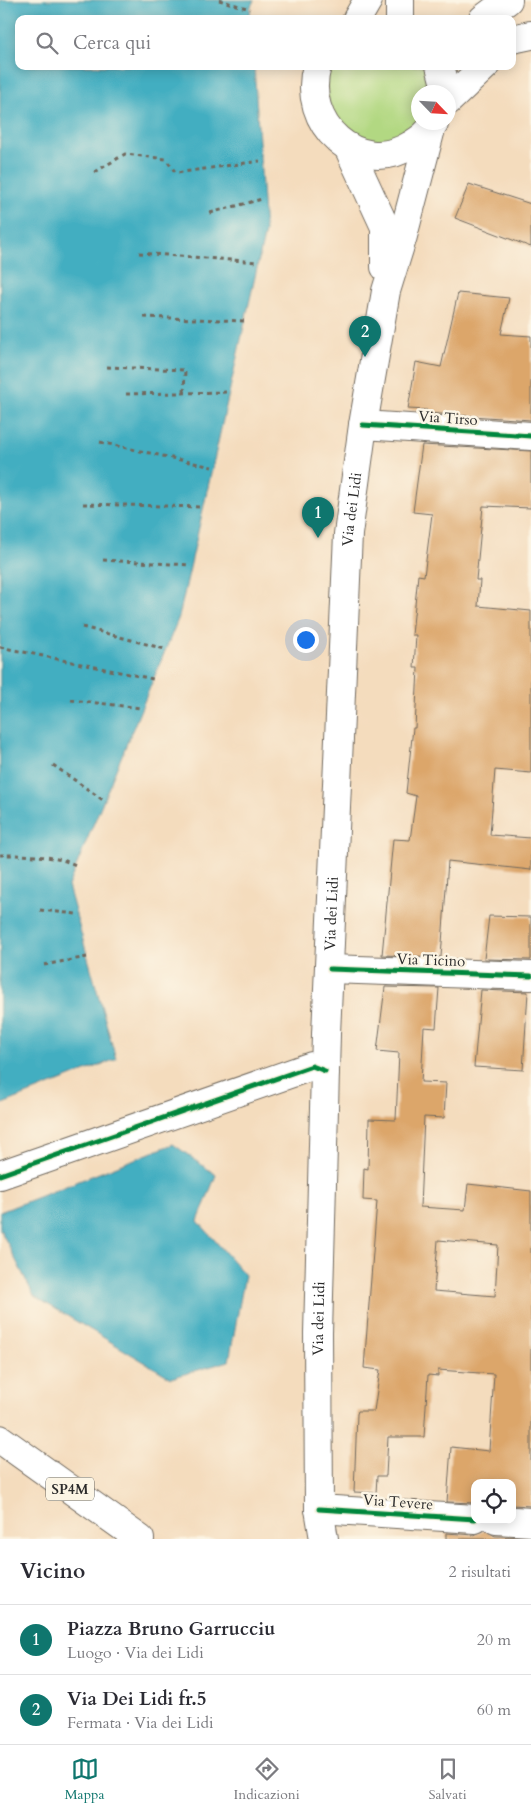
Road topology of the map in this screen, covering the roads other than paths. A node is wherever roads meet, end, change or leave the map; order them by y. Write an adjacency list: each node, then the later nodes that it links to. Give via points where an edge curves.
1 (368, 0): 5 (main road)
2 (400, 0): 6 (main road)
3 (508, 0): 7 (main road)
4 (514, 0): 8 (main road)
5 (359, 15)
6 (400, 15)
7 (488, 15)
8 (508, 15)
9 (531, 35): 10 (main road)
10 (516, 37)
11 (317, 70): 18 (main road, via 314,87 316,109 330,133)
12 (441, 70): 14 (main road)
13 (481, 70): 15 (main road)
14 (444, 85)
15 (456, 94)
16 (429, 130): 18 (main road, via 404,149 387,154 371,154)
17 (432, 130): 19 (main road, Via dei Lidi)
18 (348, 147): 19 (main road, Via dei Lidi, via 385,227)
19 (386, 292): 20 (main road, Via dei Lidi)
20 (363, 425): 21 (main road, Via Tirso); 22 (main road, Via dei Lidi, via 348,534)
21 (531, 436)
22 (330, 969): 23 (main road, Via Ticino); 24 (main road, Via dei Lidi)
23 (531, 976)
24 (325, 1071): 25 (main road, via 312,1066); 27 (main road, Via dei Lidi, via 318,1334)
25 (0, 1175)
26 (0, 1439): 31 (main road, SP4M)
27 (319, 1509): 28 (main road, Via Tevere); 32 (main road, Via dei Lidi)
28 (471, 1519)
29 (516, 1521): 30 (main road)
30 (531, 1522)
31 (140, 1539)
32 (324, 1539)

